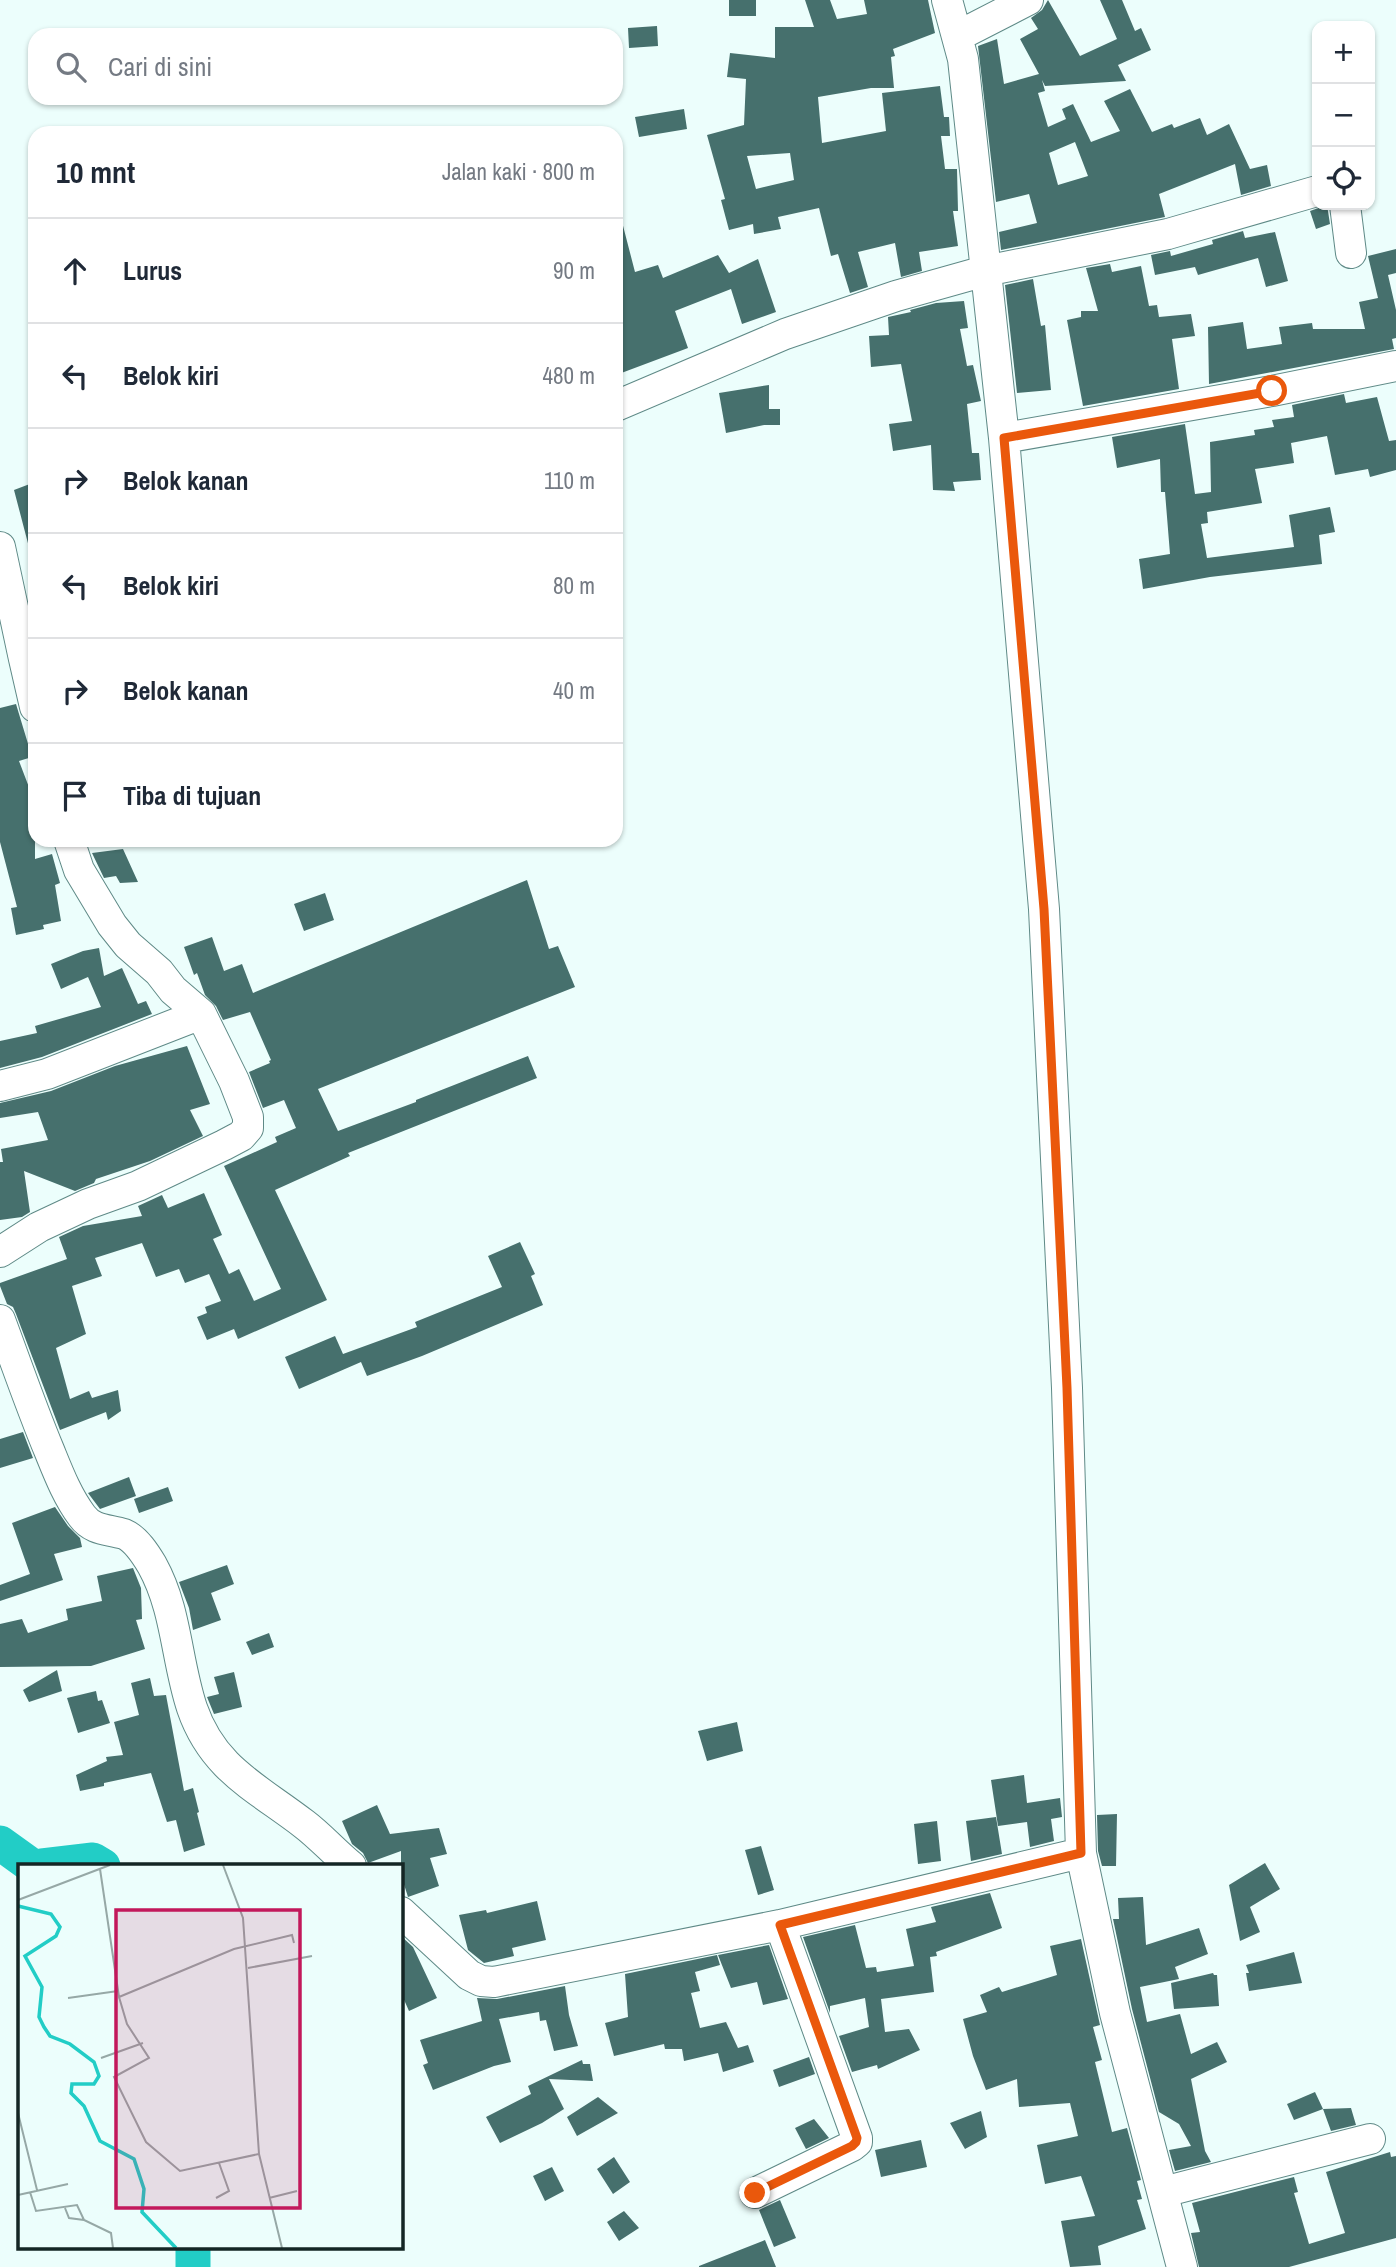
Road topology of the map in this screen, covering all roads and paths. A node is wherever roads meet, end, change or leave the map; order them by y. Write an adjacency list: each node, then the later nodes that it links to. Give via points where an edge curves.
1 (947, 0): 3 (street)
2 (1028, 0): 3 (street)
3 (958, 36): 7 (street)
4 (1312, 192): 7 (street, via 1168,234)
5 (1346, 210): 6 (street)
6 (1351, 253)
7 (985, 271): 9 (street, via 821,321); 10 (street)
8 (1396, 366): 10 (street)
9 (623, 403)
10 (1004, 438): 19 (street, via 1044,909 1067,1388)
11 (0, 547): 12 (street)
12 (7, 614): 13 (street)
13 (28, 655)
14 (71, 847): 15 (street, via 79,870 111,925)
15 (201, 1014): 16 (street, via 47,1074); 17 (street, via 234,1081 248,1128 241,1136 138,1186 40,1227)
16 (0, 1086)
17 (0, 1252)
18 (0, 1320): 20 (street, via 65,1489 82,1517 95,1528 126,1535 160,1579 192,1706 212,1747 235,1774 305,1824)
19 (1081, 1853): 22 (street); 24 (street, via 1115,2013)
20 (349, 1864)
21 (402, 1913): 22 (street, via 469,1975 494,1982)
22 (780, 1925): 25 (street, via 857,2138 852,2146)
23 (1370, 2139): 24 (street)
24 (1163, 2192): 26 (street)
25 (755, 2193)
26 (1182, 2267)

